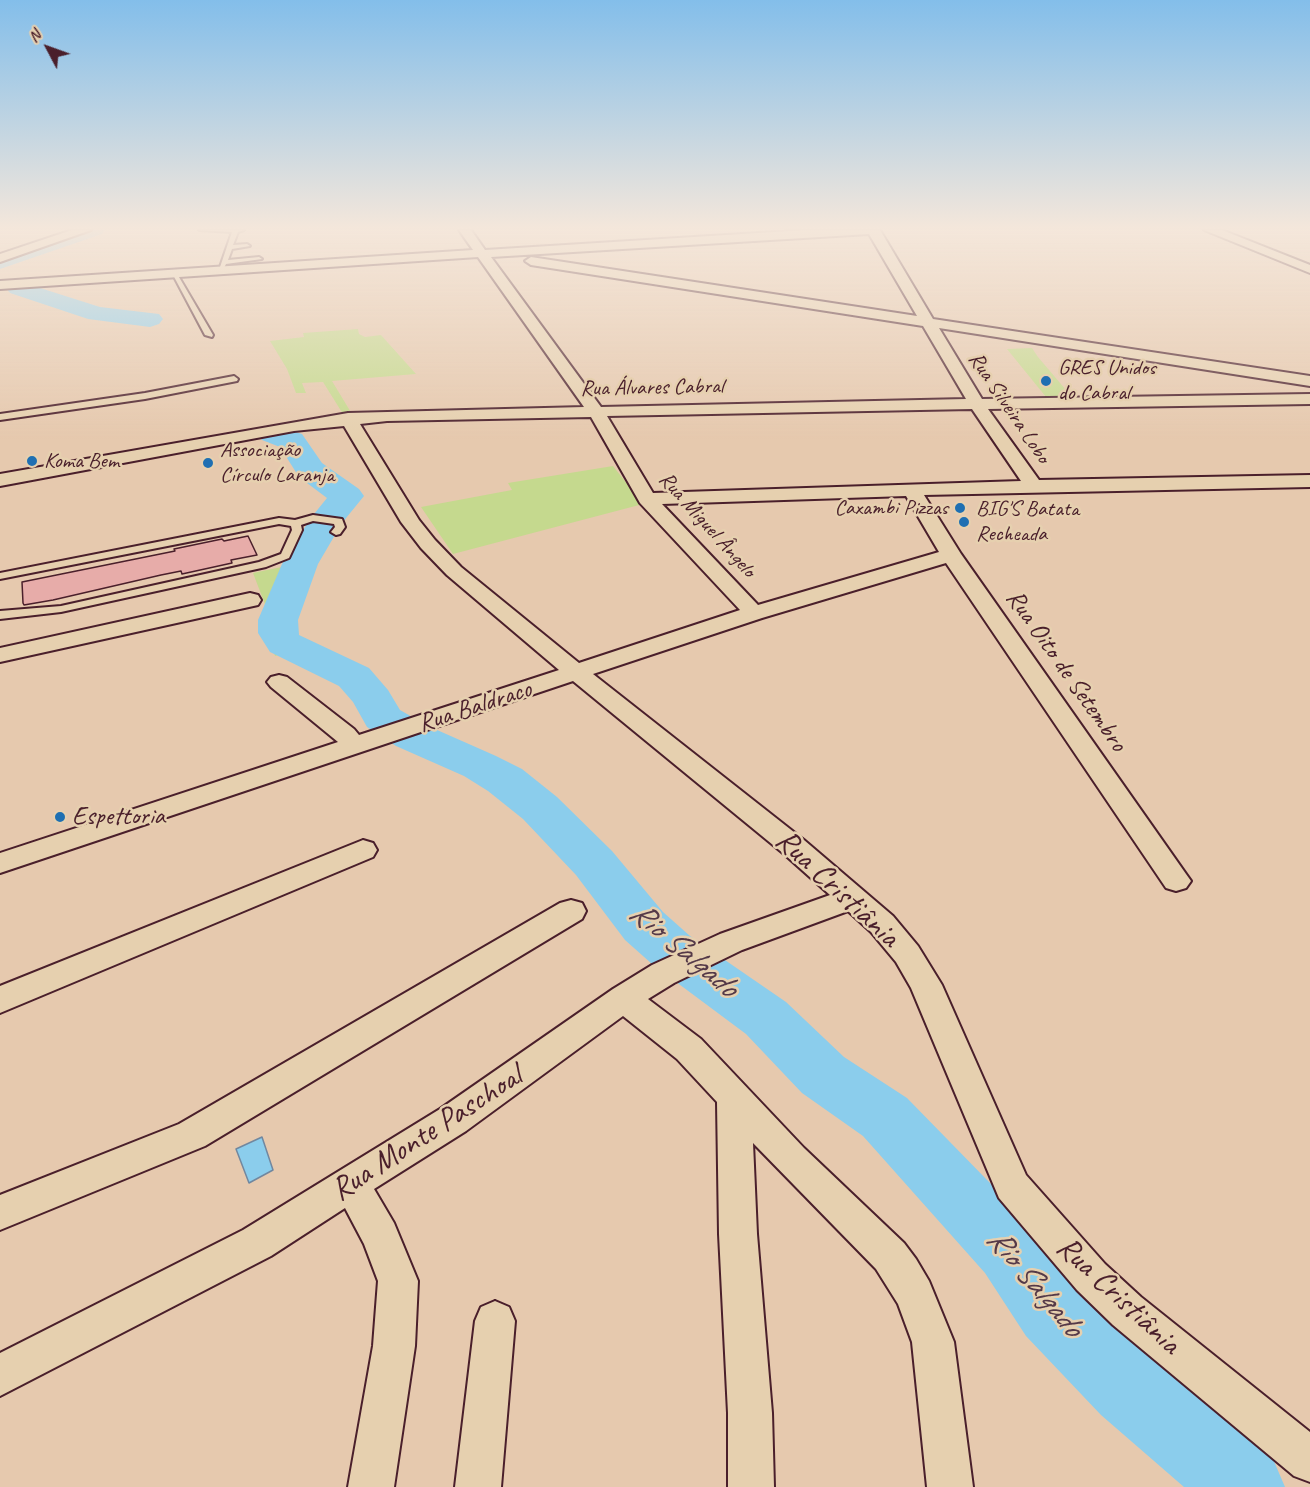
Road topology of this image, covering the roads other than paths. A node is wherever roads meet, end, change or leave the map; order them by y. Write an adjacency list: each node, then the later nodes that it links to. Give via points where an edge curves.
1 (189, 299): 6 (lane)
2 (513, 299): 11 (street, Rua Miguel Ângelo)
3 (778, 299): 5 (street)
4 (914, 299): 5 (street, Rua Silveira Lobo)
5 (927, 322): 8 (street); 10 (street, Rua Silveira Lobo)
6 (209, 335)
7 (234, 379): 12 (lane)
8 (1310, 381)
9 (1310, 399): 10 (street, Rua Álvares Cabral)
10 (977, 404): 11 (street, Rua Álvares Cabral); 16 (street, Rua Silveira Lobo)
11 (595, 410): 13 (street, Rua Álvares Cabral); 18 (street, Rua Miguel Ângelo)
12 (0, 417)
13 (348, 418): 14 (street, Rua Álvares Cabral); 27 (street, Rua Cristiânia, via 428,544 454,571)
14 (0, 480)
15 (1310, 481): 16 (street)
16 (1034, 486): 17 (street)
17 (913, 492): 18 (street); 21 (street, Rua Oito de Setembro)
18 (647, 499): 24 (street, Rua Miguel Ângelo)
19 (295, 523): 20 (lane, via 313,518); 22 (lane, via 279,521); 25 (lane, via 297,530 285,556 262,566 61,609)
20 (335, 526)
21 (951, 555): 24 (street, Rua Baldraco); 32 (street, Rua Oito de Setembro)
22 (0, 576)
23 (250, 600): 26 (street)
24 (754, 613): 27 (street, Rua Baldraco)
25 (0, 615)
26 (0, 655)
27 (577, 673): 29 (street, Rua Baldraco); 33 (street, Rua Cristiânia)
28 (279, 682): 29 (street)
29 (358, 746): 31 (street, Rua Baldraco)
30 (363, 850): 36 (street)
31 (0, 863)
32 (1176, 881)
33 (854, 898): 35 (street, Rua Monte Paschoal, via 731,942 663,974); 42 (street, Rua Cristiânia, via 908,954 926,985 1012,1186 1083,1269 1127,1311)
34 (571, 911): 39 (street, via 192,1136)
35 (624, 998): 37 (street, via 689,1049); 38 (street, Rua Monte Paschoal, via 463,1113)
36 (0, 1000)
37 (734, 1096): 45 (street); 46 (street, via 791,1159 890,1256 911,1287 933,1342)
38 (351, 1185): 41 (street, Rua Monte Paschoal, via 257,1243); 43 (street, via 380,1236 398,1281 394,1346)
39 (0, 1213)
40 (495, 1321): 44 (street)
41 (0, 1375)
42 (1310, 1460)
43 (371, 1487)
44 (478, 1487)
45 (751, 1487)
46 (950, 1487)

